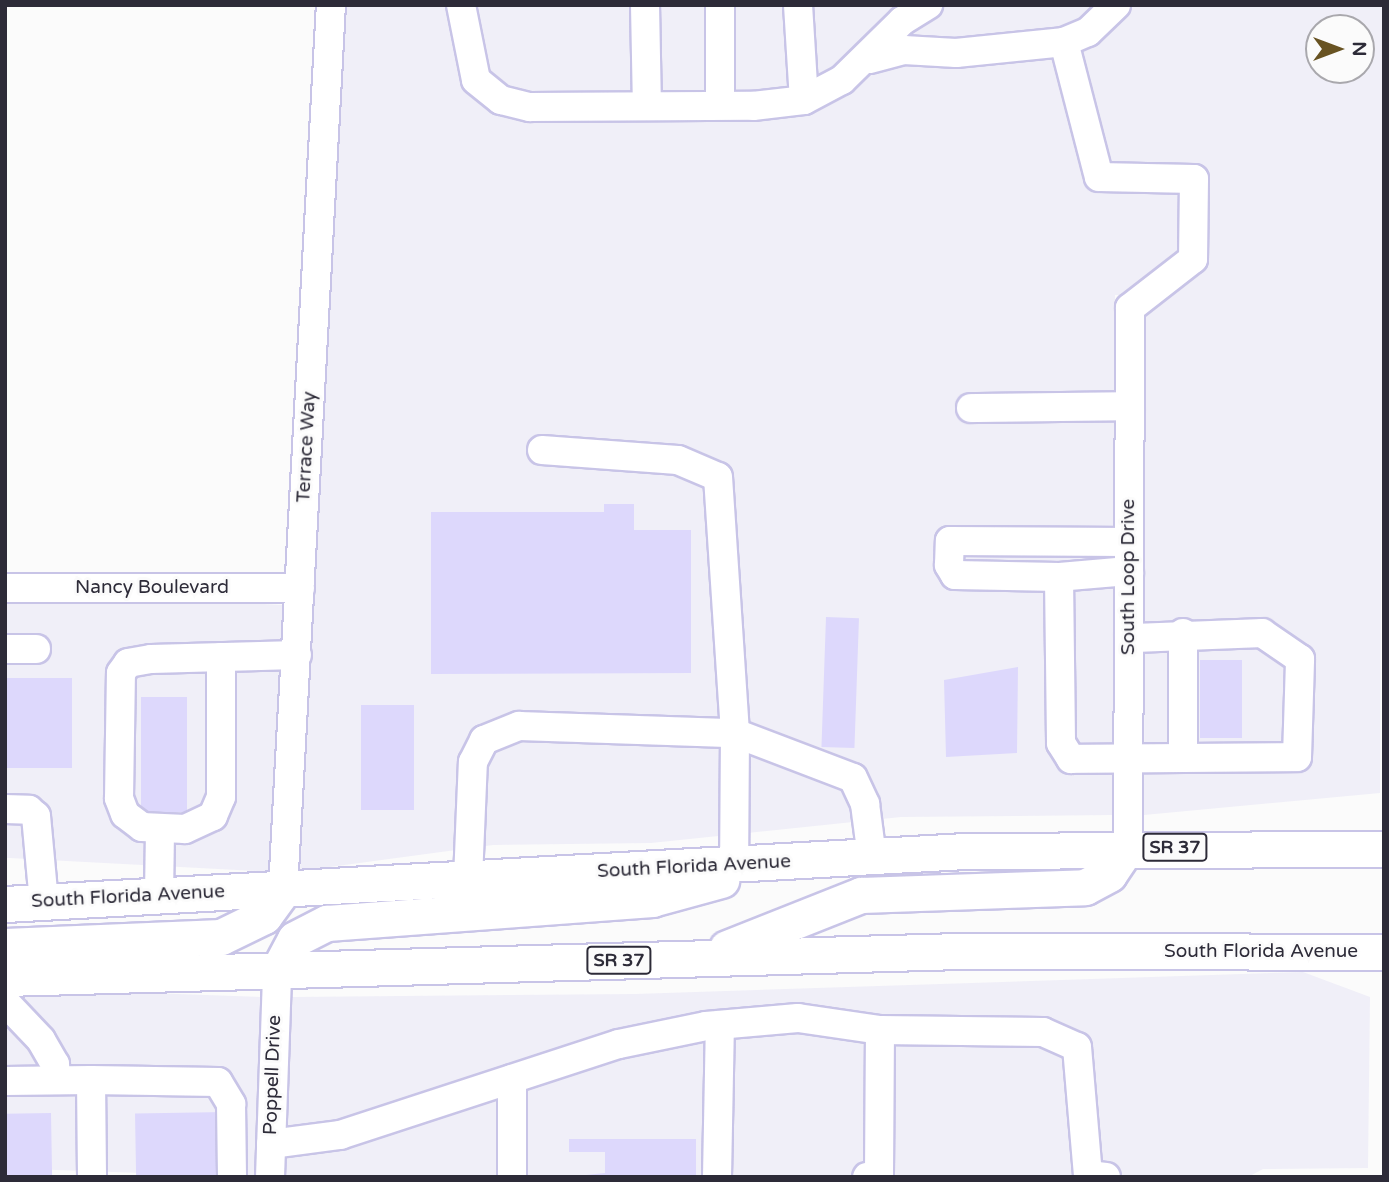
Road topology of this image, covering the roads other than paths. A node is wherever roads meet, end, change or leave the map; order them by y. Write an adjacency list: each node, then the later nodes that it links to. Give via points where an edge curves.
1 (331, 5): 21 (street, Terrace Way)
2 (461, 5): 13 (street, via 475,80 501,100 530,107)
3 (645, 5): 13 (street)
4 (720, 5): 12 (street)
5 (798, 5): 11 (street)
6 (928, 5): 8 (street)
7 (1116, 5): 9 (street, via 1088,32)
8 (897, 13): 10 (street)
9 (1064, 42): 10 (street, via 956,53 904,50); 14 (street, South Loop Drive, via 1099,177 1194,179 1193,259 1130,308)
10 (870, 58): 11 (street)
11 (804, 100): 12 (street)
12 (720, 105): 13 (street)
13 (647, 106)
14 (1130, 406): 15 (street); 17 (street, South Loop Drive)
15 (971, 408)
16 (542, 450): 28 (street, via 634,453 678,460 718,477)
17 (1129, 541): 18 (street, South Loop Drive); 19 (street, via 950,541 949,565 956,575)
18 (1129, 571): 19 (street); 23 (street, South Loop Drive)
19 (1059, 577): 29 (street, via 1061,743 1071,759)
20 (5, 588): 21 (street, Nancy Boulevard)
21 (300, 588): 26 (street, Terrace Way)
22 (1184, 633): 23 (street); 30 (street); 30 (street, via 1262,633 1300,659 1297,757)
23 (1129, 638): 29 (street, South Loop Drive)
24 (5, 649): 25 (street)
25 (36, 649)
26 (296, 656): 27 (street); 39 (street, Terrace Way)
27 (221, 657): 32 (street, via 221,797 213,816 202,824); 32 (street, via 151,659 128,663 121,673 119,798 125,814)
28 (735, 733): 35 (street, via 853,778 865,804); 37 (street); 38 (street, via 519,726 484,740 473,762)
29 (1129, 758): 30 (street); 33 (street, South Loop Drive)
30 (1183, 758)
31 (5, 809): 41 (street, via 29,810 36,816)
32 (160, 831): 40 (street)
33 (1128, 846): 34 (main road, South Florida Avenue / SR 37); 35 (main road, South Florida Avenue / SR 37); 45 (main road, via 1109,874 1085,887 861,895)
34 (1384, 849)
35 (872, 857): 36 (main road, South Florida Avenue / SR 37)
36 (779, 862): 37 (main road, South Florida Avenue / SR 37); 46 (main road, via 652,898 327,923 295,939)
37 (734, 865): 38 (main road, South Florida Avenue / SR 37)
38 (468, 879): 39 (main road, South Florida Avenue / SR 37)
39 (283, 890): 40 (main road, South Florida Avenue / SR 37); 43 (main road, via 264,916 220,937)
40 (159, 895): 41 (main road, South Florida Avenue / SR 37)
41 (44, 902): 42 (main road, South Florida Avenue / SR 37)
42 (5, 904)
43 (5, 946)
44 (1384, 952): 45 (main road, South Florida Avenue / SR 37, via 961,951)
45 (704, 957): 46 (main road, South Florida Avenue / SR 37)
46 (277, 973): 47 (main road, South Florida Avenue / SR 37); 55 (street, Poppell Drive)
47 (5, 978)
48 (5, 1002): 52 (street, via 41,1040 55,1064)
49 (720, 1024): 50 (street, via 798,1018); 51 (street, via 619,1044); 60 (street)
50 (880, 1030): 61 (street, via 879,1175); 62 (street, via 1043,1032 1077,1047 1088,1175)
51 (512, 1079): 55 (street, via 313,1143); 59 (street)
52 (56, 1080): 53 (street); 54 (street)
53 (91, 1080): 56 (street); 57 (street, via 218,1082 231,1104)
54 (5, 1081)
55 (271, 1144): 58 (street, Poppell Drive)
56 (92, 1177)
57 (232, 1177)
58 (270, 1177)
59 (512, 1177)
60 (717, 1177)
61 (867, 1177)
62 (1106, 1177)

